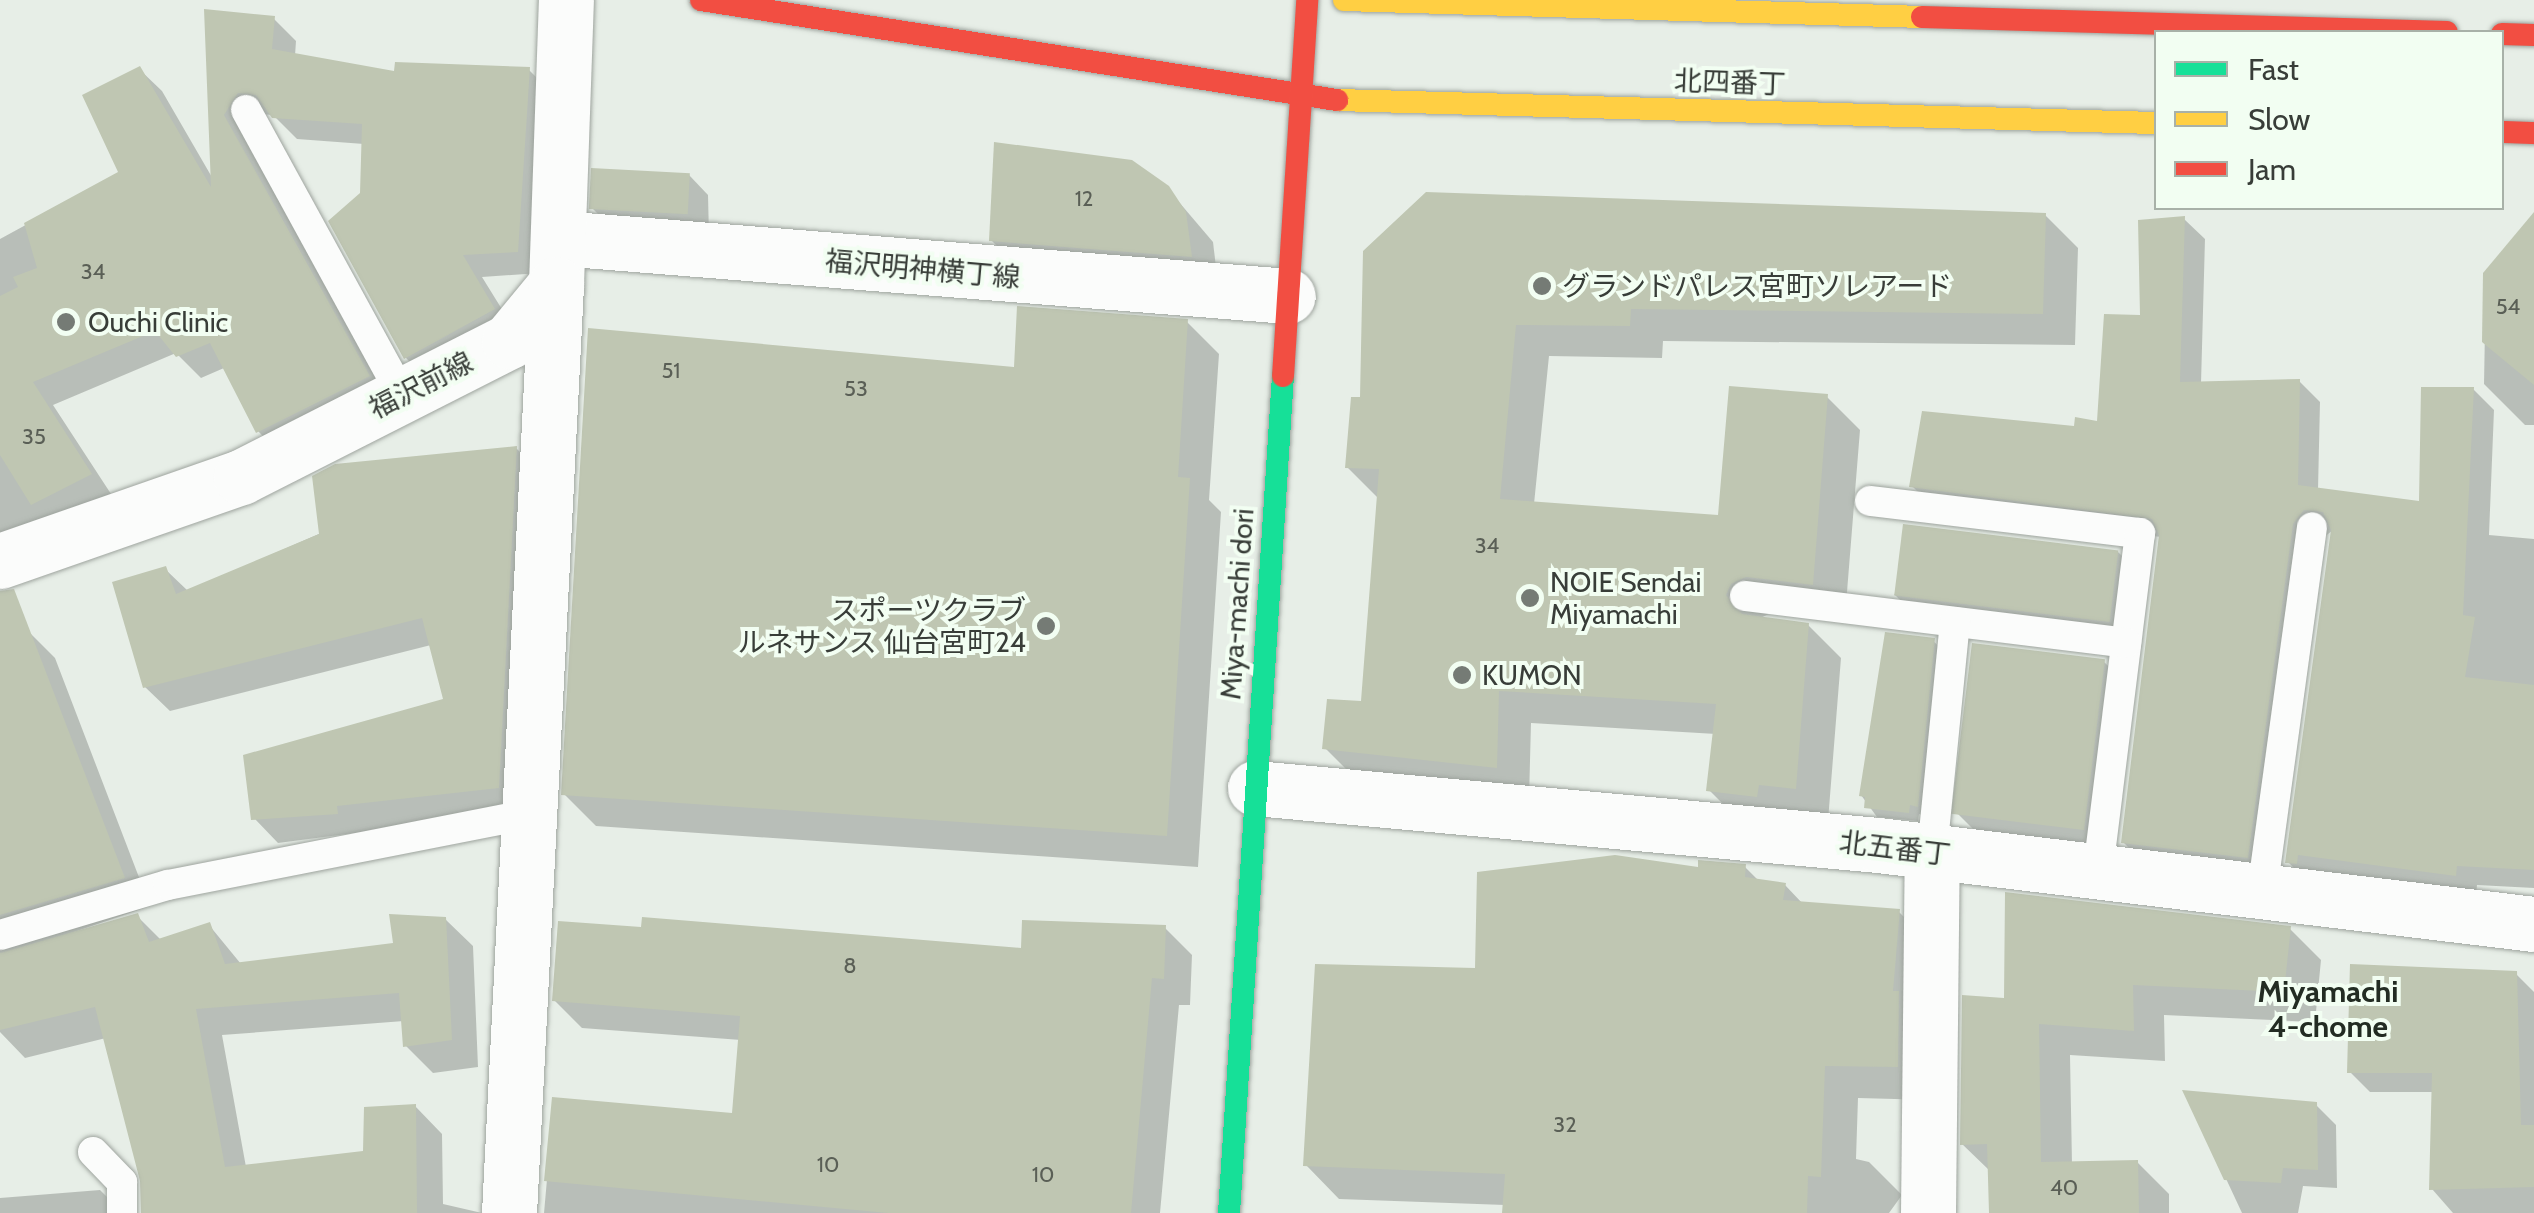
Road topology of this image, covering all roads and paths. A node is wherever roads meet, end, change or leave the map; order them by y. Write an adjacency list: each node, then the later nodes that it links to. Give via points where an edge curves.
1 (566, 0): 13 (street)
2 (702, 0): 8 (street, 北四番丁)
3 (1308, 0): 8 (street, Miya-machi dori)
4 (1344, 0): 5 (street)
5 (2378, 30)
6 (2504, 34): 7 (street)
7 (2534, 35)
8 (1302, 99): 10 (street, 北四番丁); 14 (street, Miya-machi dori)
9 (246, 110): 15 (lane)
10 (2154, 123)
11 (2504, 132): 12 (street)
12 (2534, 133)
13 (558, 261): 14 (street, 福沢明神横丁線); 15 (street, 福沢前線, via 509,341); 23 (street)
14 (1288, 296): 22 (street, Miya-machi dori)
15 (402, 395): 18 (street, 福沢前線, via 241,477)
16 (1870, 500): 21 (lane, via 2140,533)
17 (2312, 527): 26 (lane)
18 (0, 561)
19 (1744, 596): 20 (lane)
20 (1955, 622): 21 (lane); 24 (lane)
21 (2126, 643): 25 (lane)
22 (1255, 788): 24 (street, 北五番丁); 32 (street, Miya-machi dori)
23 (531, 814): 28 (lane, via 168,884); 31 (street)
24 (1932, 852): 25 (street, 北五番丁); 33 (street)
25 (2098, 872): 26 (street, 北五番丁)
26 (2262, 892): 27 (street, 北五番丁)
27 (2534, 924)
28 (0, 935)
29 (93, 1152): 30 (lane, via 122,1182)
30 (122, 1213)
31 (510, 1213)
32 (1229, 1213)
33 (1928, 1213)

